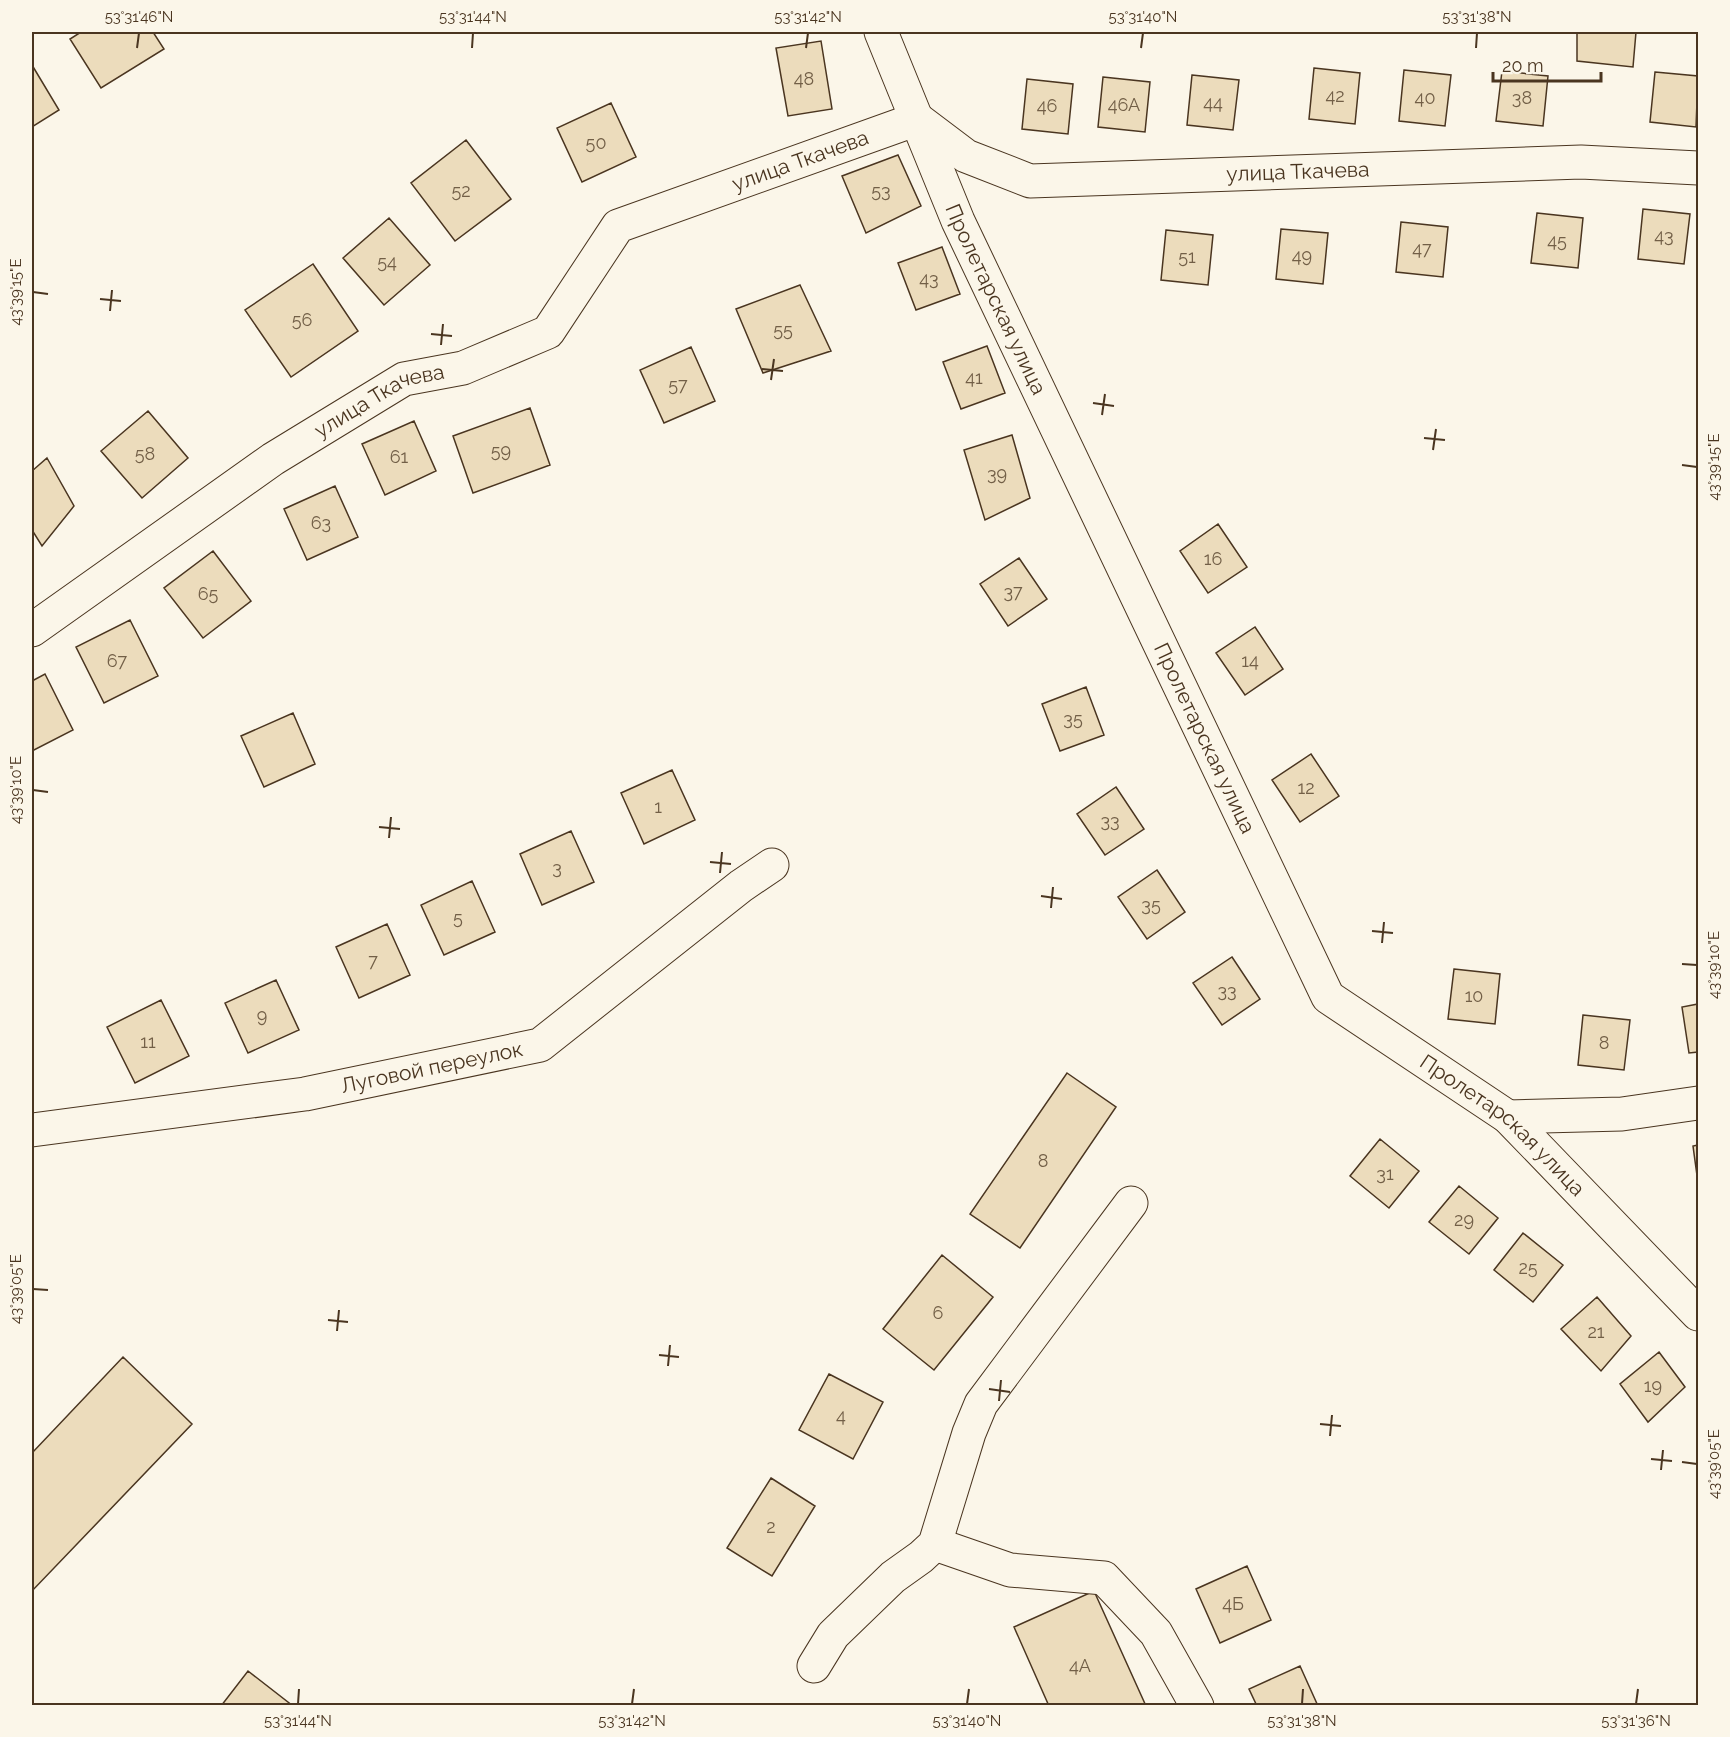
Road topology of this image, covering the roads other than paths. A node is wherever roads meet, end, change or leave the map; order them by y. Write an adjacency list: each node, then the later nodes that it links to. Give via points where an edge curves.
1 (881, 32): 2 (street, Пролетарская улица)
2 (916, 119): 3 (street, улица Ткачева, via 966,156 1030,181 1581,162); 4 (street, улица Ткачева, via 618,226 548,332 463,368 404,379 273,459); 7 (street, Пролетарская улица, via 958,221 1328,997)
3 (1698, 168)
4 (32, 630)
5 (772, 866): 8 (street, Луговой переулок, via 741,885 540,1045 305,1094)
6 (1698, 1103): 7 (street, via 1622,1114)
7 (1508, 1117): 10 (street, Пролетарская улица)
8 (32, 1130)
9 (1131, 1203): 11 (street, via 981,1404)
10 (1698, 1314)
11 (935, 1544): 12 (street, via 832,1635); 13 (street, via 1010,1570 1104,1578 1156,1633)
12 (814, 1666)
13 (1197, 1706)

